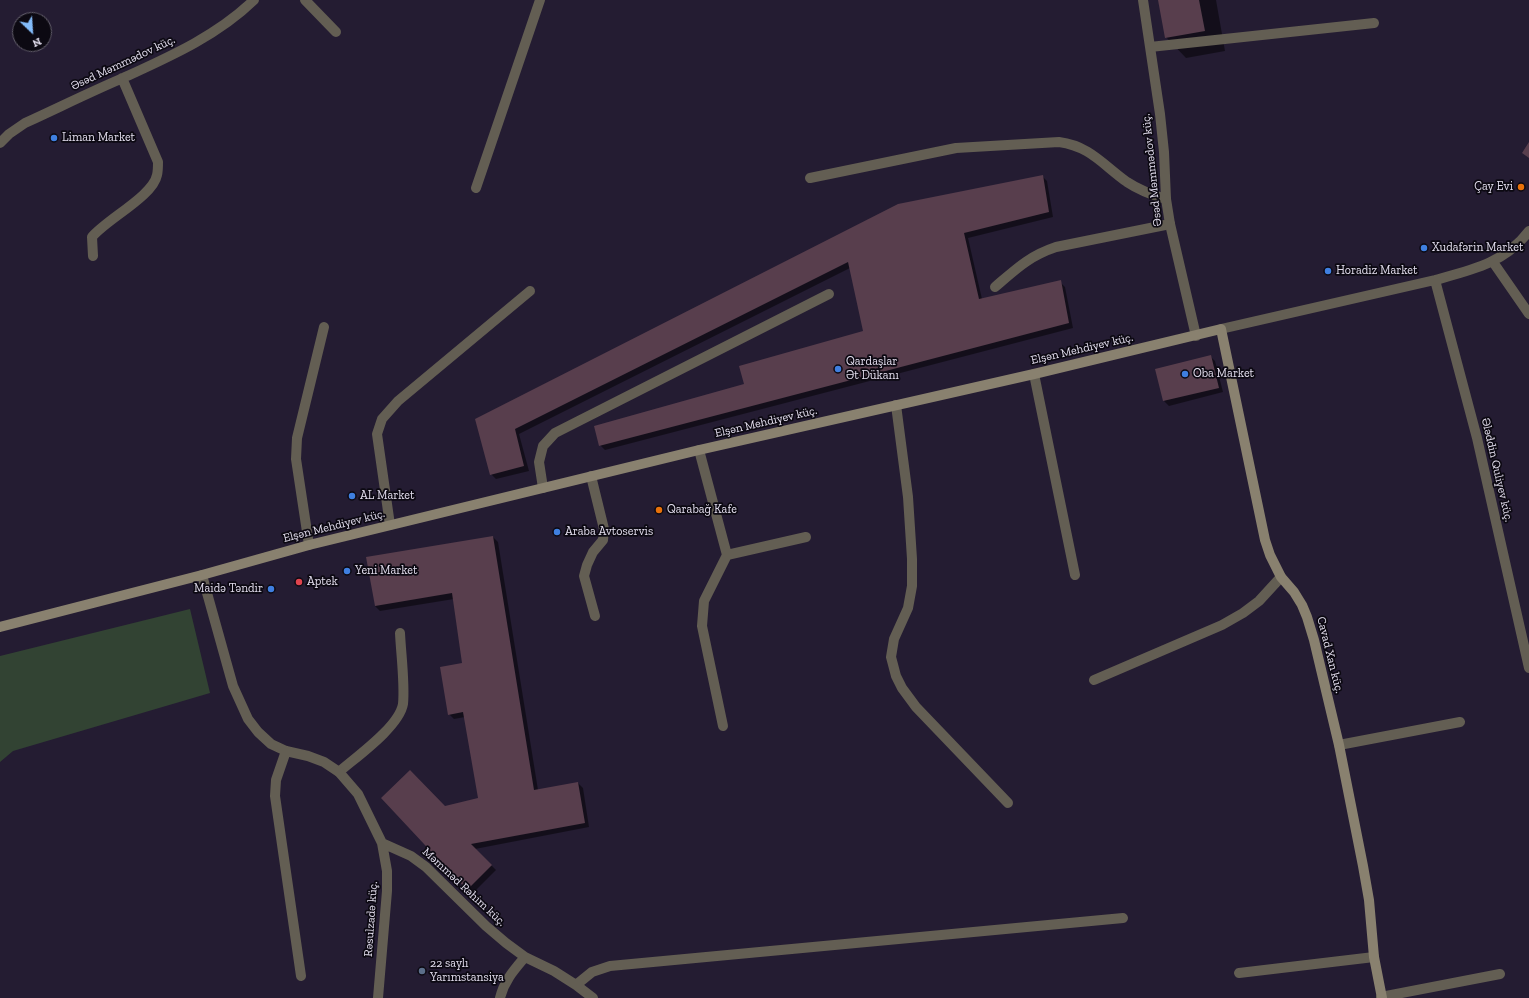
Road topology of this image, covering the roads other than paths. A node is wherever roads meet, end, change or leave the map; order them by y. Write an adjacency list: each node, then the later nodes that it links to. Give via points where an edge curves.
1 (254, 0): 8 (street, Əsəd Məmmədov küç., via 224,25 196,42)
2 (305, 0): 6 (street)
3 (540, 0): 11 (street)
4 (1143, 0): 7 (street, Əsəd Məmmədov küç.)
5 (1374, 22): 7 (street)
6 (336, 32)
7 (1150, 47): 12 (street, Əsəd Məmmədov küç., via 1160,122)
8 (122, 78): 9 (street, Əsəd Məmmədov küç., via 25,123); 15 (street, via 158,162 157,176 149,190 99,228 92,237)
9 (0, 143)
10 (810, 178): 12 (street, via 956,148 1059,142 1086,150 1127,182)
11 (476, 188)
12 (1166, 199): 13 (street, Əsəd Məmmədov küç.)
13 (1170, 224): 18 (street, via 1040,252 1020,265); 24 (street, Əsəd Məmmədov küç.)
14 (1527, 237): 16 (street, Elşən Mehdiyev küç.)
15 (93, 256)
16 (1493, 262): 17 (street, Elşən Mehdiyev küç.); 21 (street)
17 (1435, 280): 23 (street, Elşən Mehdiyev küç.); 40 (street, Ələddin Quliyev küç., via 1477,438)
18 (995, 287)
19 (530, 291): 30 (street, via 398,401 382,419 377,434)
20 (829, 294): 29 (street, via 555,433 543,446 539,462)
21 (1529, 314)
22 (324, 327): 32 (street, via 297,438 296,459)
23 (1221, 329): 24 (street, Elşən Mehdiyev küç.); 36 (street, Cavad Xan küç., via 1265,540)
24 (1196, 336): 25 (street, Elşən Mehdiyev küç.)
25 (1034, 374): 26 (street, Elşən Mehdiyev küç.); 35 (street)
26 (896, 406): 27 (street, Elşən Mehdiyev küç.); 47 (street, via 908,497 912,559 912,586 908,608 894,639 891,657 896,676 916,707)
27 (699, 450): 28 (street, Elşən Mehdiyev küç.); 33 (street)
28 (591, 476): 29 (street, Elşən Mehdiyev küç.); 37 (street, via 604,529 603,540 593,552 584,576)
29 (543, 488): 30 (street, Elşən Mehdiyev küç.)
30 (390, 525): 32 (street, Elşən Mehdiyev küç.)
31 (806, 538): 33 (street)
32 (309, 545): 34 (street, Elşən Mehdiyev küç.)
33 (727, 555): 43 (street, via 704,601 702,626)
34 (202, 575): 38 (street, Elşən Mehdiyev küç.); 45 (street, via 237,698 258,732 272,744)
35 (1075, 575)
36 (1281, 577): 41 (street, via 1259,601 1222,625); 44 (street, Cavad Xan küç., via 1294,592 1307,617)
37 (595, 616)
38 (0, 627)
39 (400, 633): 46 (street, via 402,705 394,722)
40 (1529, 668)
41 (1094, 680)
42 (1460, 722): 44 (street)
43 (723, 726)
44 (1339, 745): 51 (street, Cavad Xan küç., via 1364,866)
45 (286, 751): 46 (street, via 324,762); 54 (street, via 276,780 275,796)
46 (339, 772): 48 (street, via 358,794)
47 (1008, 803)
48 (382, 843): 50 (street, Məmməd Rəhim küç., via 411,856 426,867 486,926); 57 (street, Rəsulzadə küç., via 387,891)
49 (1123, 918): 55 (street, via 610,966 592,972)
50 (525, 957): 55 (street, Məmməd Rəhim küç.); 58 (street, via 508,977)
51 (1374, 957): 52 (street); 56 (street, Cavad Xan küç.)
52 (1239, 973)
53 (1500, 974): 56 (street)
54 (301, 976)
55 (576, 985): 59 (street, Məmməd Rəhim küç.)
56 (1381, 997)
57 (378, 998)
58 (500, 998)
59 (593, 998)

